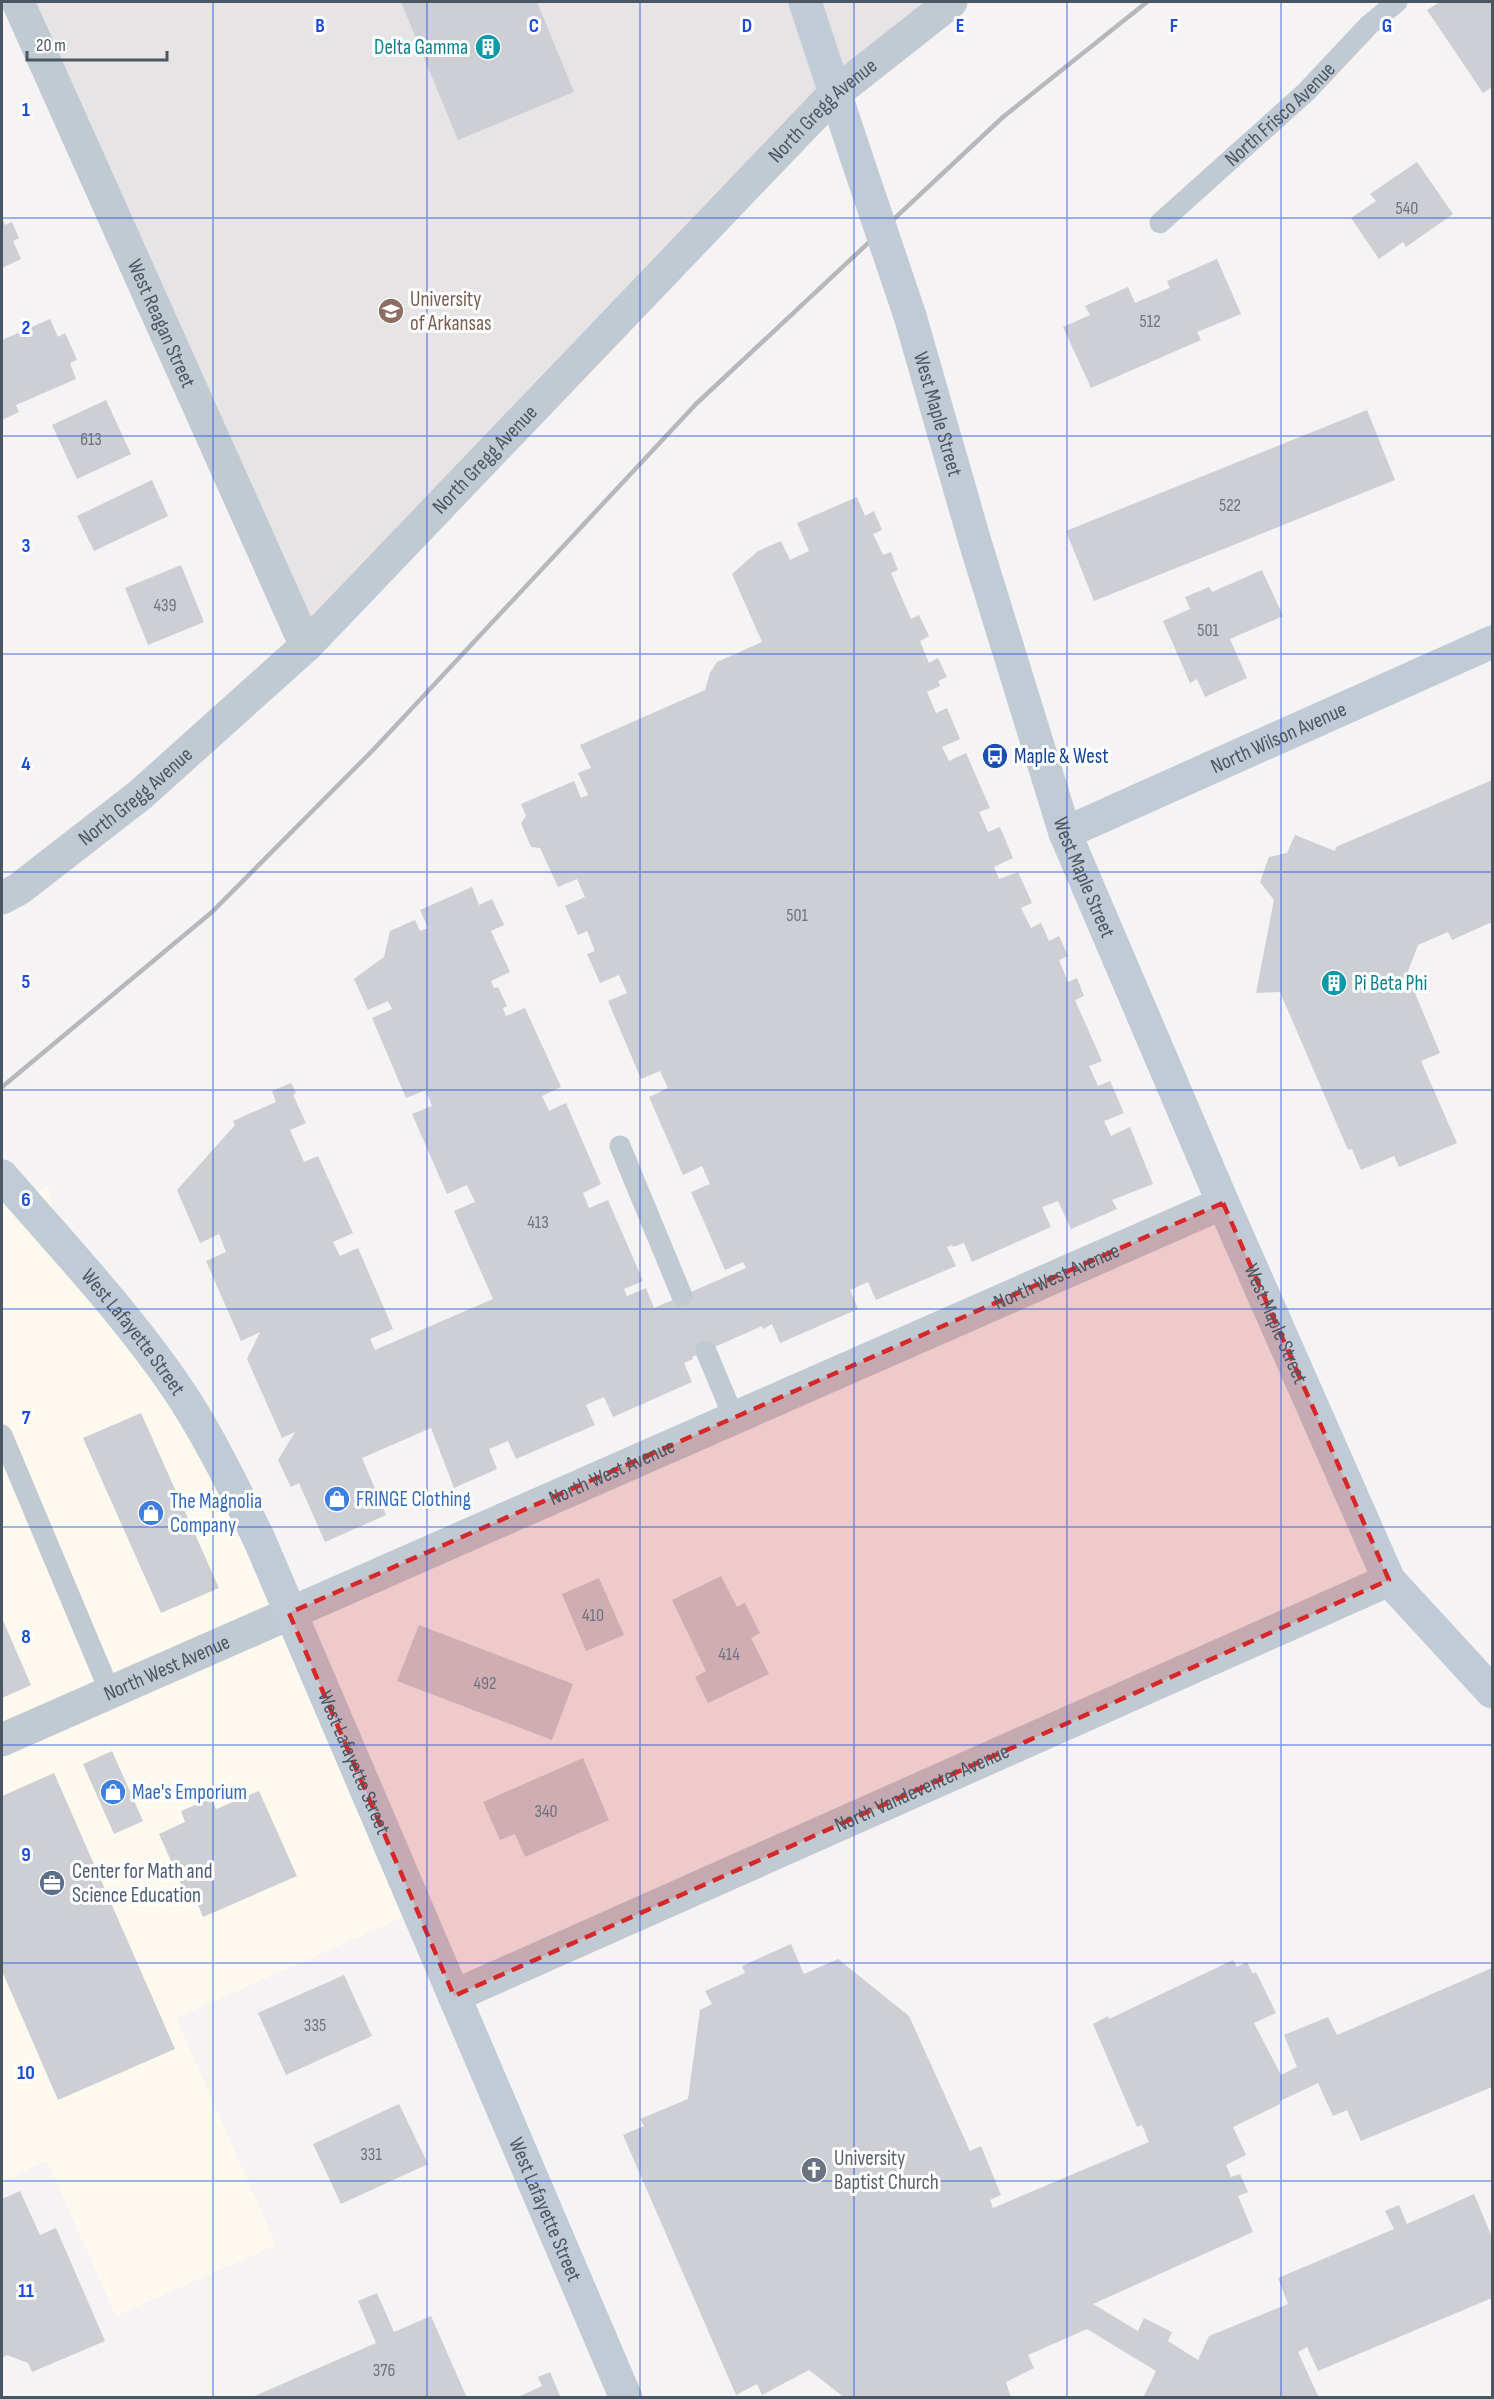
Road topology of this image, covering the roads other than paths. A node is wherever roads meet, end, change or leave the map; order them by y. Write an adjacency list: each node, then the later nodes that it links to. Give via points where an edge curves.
1 (18, 2): 8 (street, West Reagan Street)
2 (805, 2): 5 (street, West Maple Street)
3 (951, 2): 5 (street, North Gregg Avenue)
4 (1397, 2): 6 (lane, North Frisco Avenue, via 1369,25 1306,92)
5 (834, 94): 8 (street, North Gregg Avenue); 9 (street, West Maple Street, bridge, via 910,316)
6 (1160, 223)
7 (1492, 642): 9 (street, North Wilson Avenue)
8 (306, 646): 10 (street, North Gregg Avenue, via 140,795)
9 (1065, 833): 13 (street, West Maple Street)
10 (2, 898)
11 (620, 1146): 14 (lane)
12 (2, 1176): 19 (street, West Lafayette Street, via 142,1339 182,1396 225,1470)
13 (1222, 1203): 16 (street, North West Avenue); 18 (street, West Maple Street)
14 (682, 1296)
15 (706, 1351): 16 (lane)
16 (734, 1418): 19 (street, North West Avenue)
17 (2, 1435): 20 (lane)
18 (1389, 1580): 21 (street, West Maple Street); 23 (street, North Vandeventer Avenue)
19 (289, 1612): 20 (street, North West Avenue); 23 (street, West Lafayette Street)
20 (110, 1692): 22 (street, North West Avenue)
21 (1492, 1692)
22 (2, 1740)
23 (454, 1996): 24 (street, West Lafayette Street)
24 (626, 2397)

